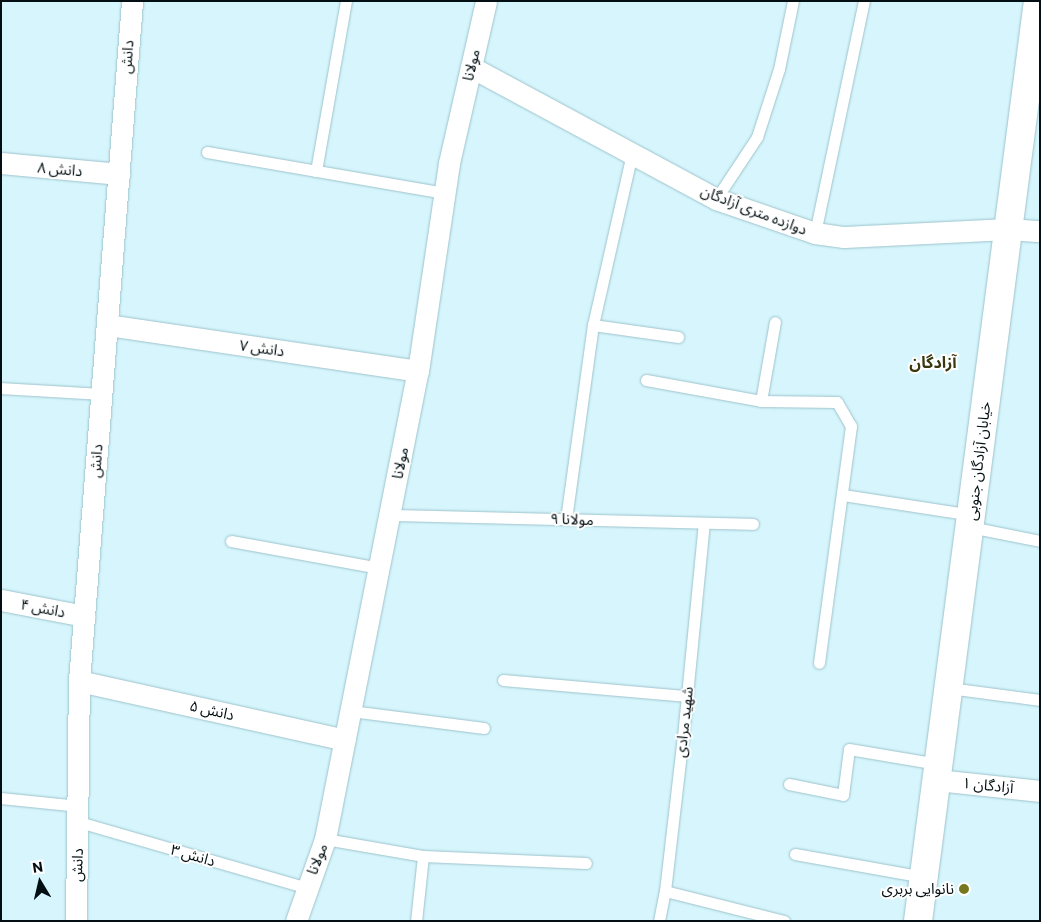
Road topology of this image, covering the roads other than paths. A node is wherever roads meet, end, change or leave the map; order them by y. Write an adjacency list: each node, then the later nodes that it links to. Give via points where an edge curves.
1 (132, 1): 12 (street, دانش)
2 (346, 1): 11 (lane)
3 (486, 1): 7 (street, مولانا)
4 (792, 1): 14 (lane, via 779,70 757,137)
5 (864, 1): 17 (lane)
6 (1038, 1): 15 (main road, خیابان آزادگان جنوبی)
7 (471, 67): 9 (street, دوازده متری آزادگان); 13 (street, مولانا)
8 (207, 152): 11 (lane)
9 (632, 154): 14 (street, دوازده متری آزادگان); 19 (lane)
10 (1, 164): 12 (street, دانش ۸)
11 (316, 171): 13 (lane)
12 (118, 174): 20 (street, دانش)
13 (444, 193): 22 (street, مولانا)
14 (716, 199): 17 (street, دوازده متری آزادگان)
15 (1008, 229): 16 (street, دوازده متری آزادگان); 17 (street, دوازده متری آزادگان, via 844,237); 30 (main road, خیابان آزادگان جنوبی)
16 (1040, 231)
17 (815, 233)
18 (775, 322): 26 (lane)
19 (593, 325): 21 (lane); 29 (lane)
20 (107, 326): 22 (street, دانش ۷); 25 (street, دانش)
21 (678, 337)
22 (418, 371): 28 (street, مولانا)
23 (646, 380): 26 (lane)
24 (1, 388): 25 (lane)
25 (101, 394): 37 (street, دانش)
26 (761, 401): 27 (lane, via 837,402 851,426)
27 (843, 495): 30 (lane); 38 (lane)
28 (390, 515): 29 (lane, مولانا ۹); 35 (street, مولانا)
29 (566, 519): 31 (lane, مولانا ۹)
30 (971, 521): 34 (lane); 41 (main road, خیابان آزادگان جنوبی)
31 (704, 523): 32 (lane, مولانا ۹); 42 (lane, شهید مرادی)
32 (753, 524)
33 (231, 541): 35 (lane)
34 (1040, 541)
35 (380, 568): 44 (street, مولانا)
36 (1, 600): 37 (street, دانش ۴)
37 (84, 616): 40 (street, دانش)
38 (819, 663)
39 (503, 680): 42 (lane)
40 (79, 681): 46 (street, دانش ۵); 51 (street, دانش)
41 (949, 688): 43 (lane); 47 (main road, خیابان آزادگان جنوبی)
42 (687, 696): 58 (lane, شهید مرادی)
43 (1040, 700)
44 (351, 711): 45 (lane); 46 (street, مولانا)
45 (484, 728)
46 (345, 740): 52 (street, مولانا)
47 (938, 772): 48 (lane, via 849,749 843,795); 49 (street, آزادگان ۱); 56 (main road, خیابان آزادگان جنوبی)
48 (789, 784)
49 (1040, 791)
50 (1, 798): 51 (lane, دانش ۳)
51 (79, 814): 57 (lane, دانش ۳); 59 (street, دانش)
52 (325, 840): 54 (lane); 57 (street, مولانا)
53 (795, 854): 56 (lane)
54 (423, 856): 55 (lane); 61 (lane)
55 (586, 863)
56 (924, 877): 64 (main road, خیابان آزادگان جنوبی)
57 (306, 888): 60 (street, مولانا)
58 (665, 891): 62 (lane, شهید مرادی); 63 (lane)
59 (76, 921)
60 (296, 921)
61 (416, 921)
62 (659, 921)
63 (784, 921)
64 (918, 921)

